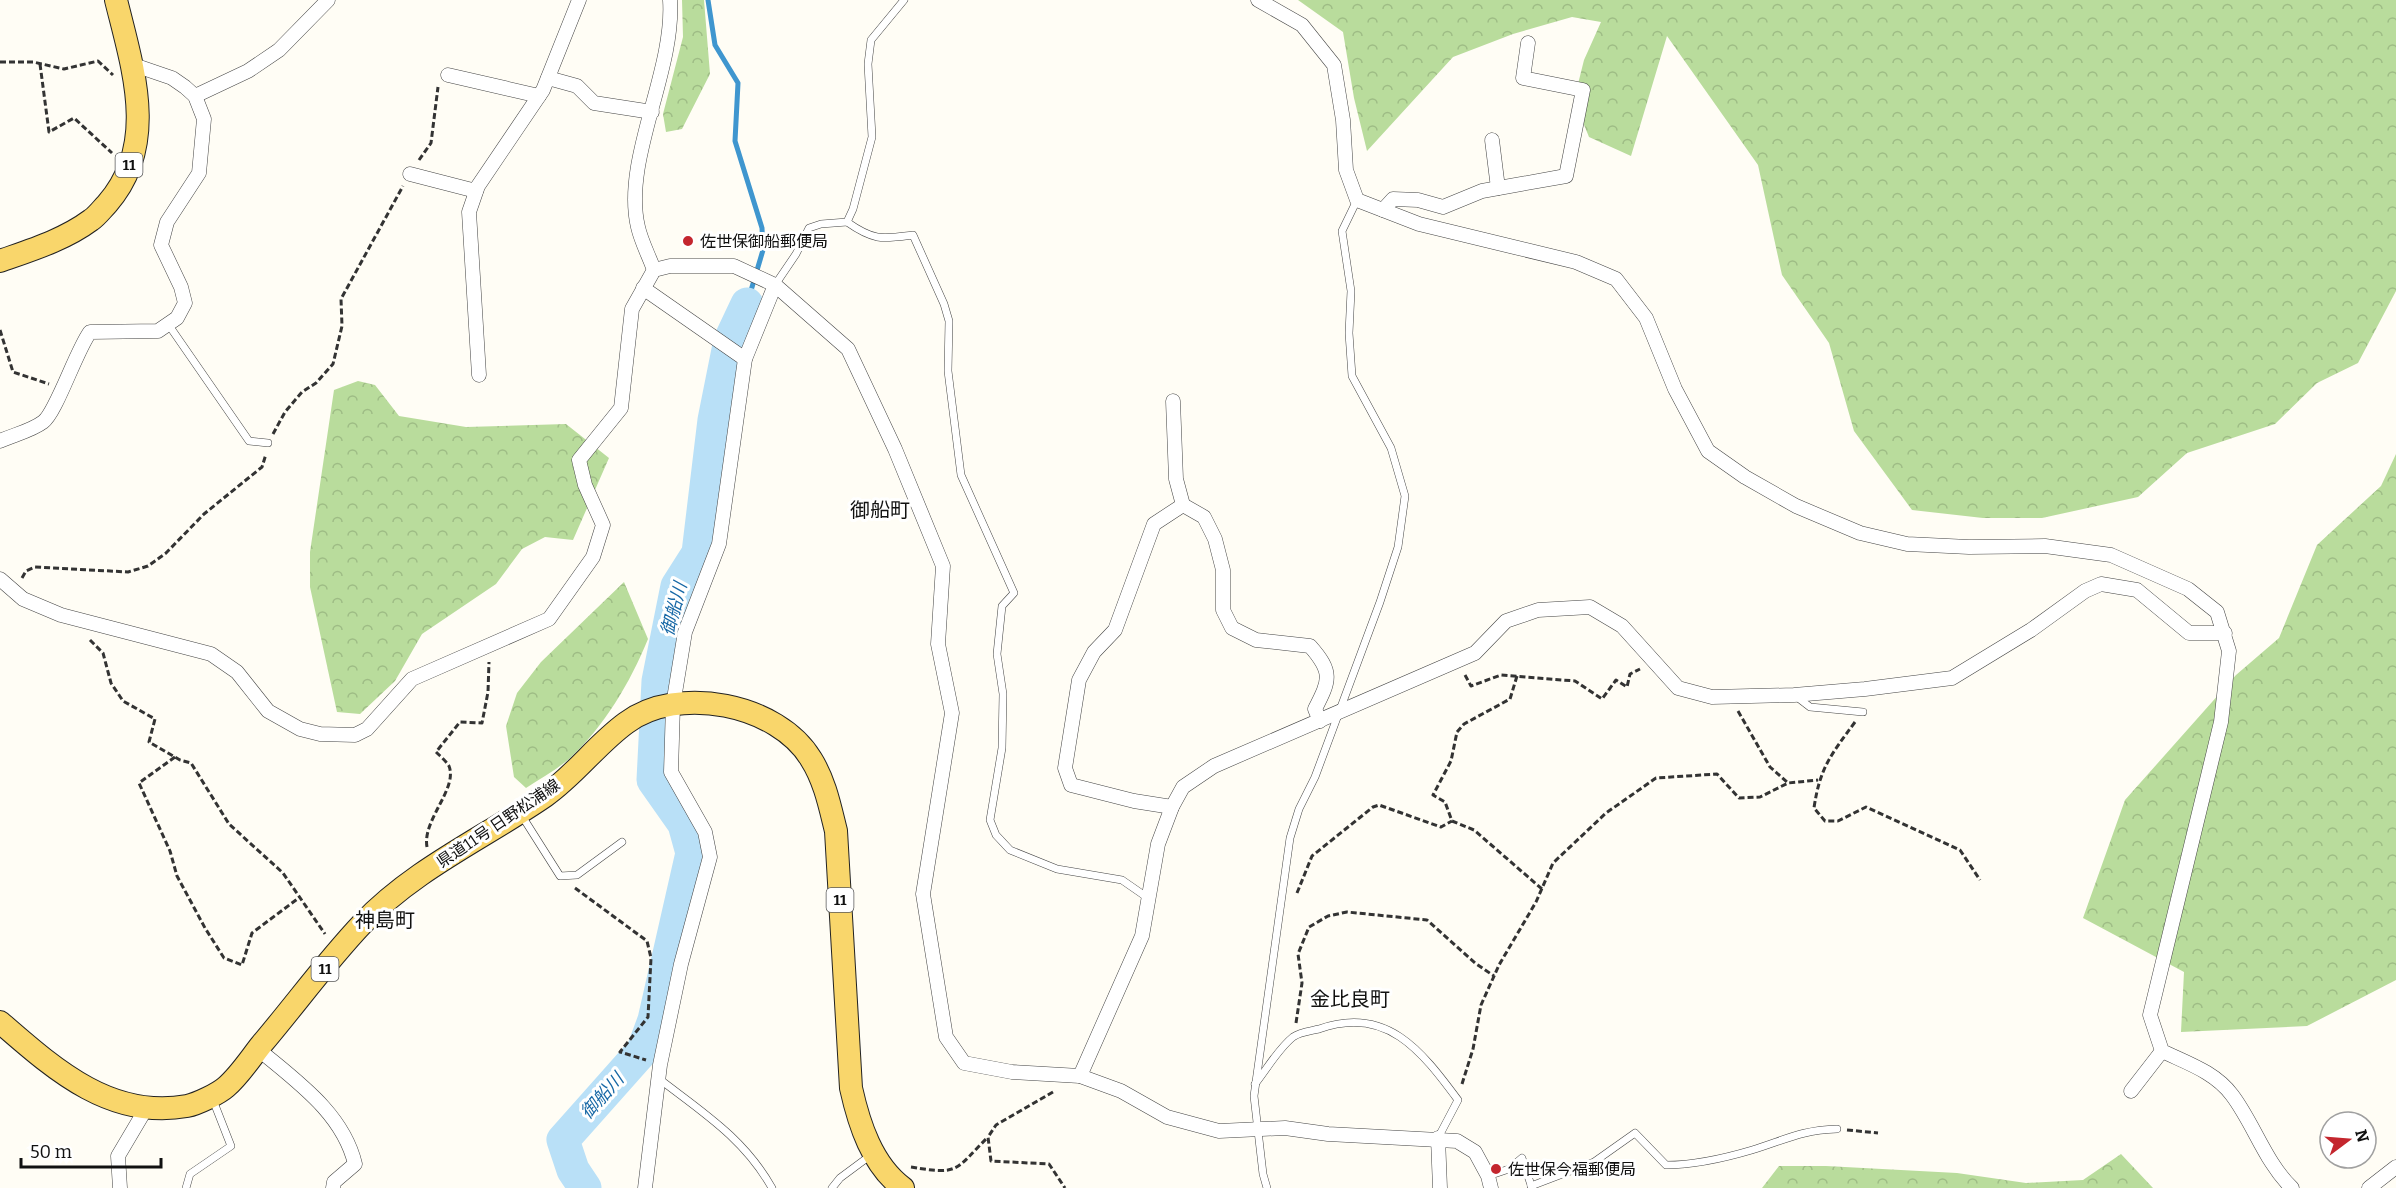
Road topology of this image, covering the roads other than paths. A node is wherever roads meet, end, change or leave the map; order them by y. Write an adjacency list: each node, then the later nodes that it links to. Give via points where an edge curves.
1 (116, 0): 8 (main road, 11)
2 (328, 0): 11 (street, via 279,50)
3 (579, 0): 10 (street)
4 (670, 0): 13 (street, via 670,29)
5 (904, 0): 20 (lane, via 872,40 868,64 872,137)
6 (1258, 0): 18 (street, via 1302,25 1334,65 1344,120 1346,170)
7 (1528, 43): 16 (street, via 1523,78 1583,90 1566,176)
8 (132, 74): 11 (street, via 172,78); 21 (main road, 11, via 140,113 137,143 123,186 93,220 56,241)
9 (448, 75): 12 (street)
10 (548, 78): 12 (street); 13 (street, via 577,86 594,103)
11 (195, 96): 25 (street, via 204,119 199,173 167,222 161,245 185,303 177,318)
12 (539, 96): 17 (street)
13 (652, 112): 22 (street, via 636,182 638,226)
14 (1492, 140): 16 (street)
15 (410, 174): 17 (street)
16 (1498, 188): 19 (street, via 1443,207 1393,199)
17 (476, 191): 27 (street, via 469,212)
18 (1357, 200): 19 (street); 36 (lane, via 1342,231 1352,291 1352,376 1391,448 1405,496 1398,547)
19 (1383, 210): 33 (street, via 1419,224 1576,262 1616,279 1646,318 1675,389 1708,451 1796,506 1860,533 1907,544 2044,546 2111,555 2188,589 2217,612)
20 (847, 222): 23 (lane, via 809,228); 42 (lane, via 879,239 913,235 944,304 960,475 1014,593 1002,606 997,654 1003,694 1002,748 990,820 996,835 1010,850 1057,869 1122,880)
21 (0, 261)
22 (654, 270): 23 (street, via 670,266 734,266); 24 (street)
23 (775, 285): 26 (street); 47 (street, via 848,349 943,566 938,644 952,713 923,894 946,1037 964,1063 1012,1072)
24 (643, 288): 26 (street); 32 (street, via 632,309 621,408 579,459 585,485 603,525 593,558 549,619 412,679 367,729 355,735 320,734 284,722 268,711 237,672 211,654 68,617 23,599)
25 (168, 324): 29 (street, via 158,331 90,332 79,346 45,421); 30 (lane, via 249,441)
26 (745, 359): 35 (street, via 719,544 685,632)
27 (479, 375)
28 (1173, 401): 31 (street, via 1176,479)
29 (0, 441)
30 (268, 443)
31 (1183, 505): 38 (street, via 1204,518 1215,539 1223,570 1223,610 1232,628 1256,640 1310,646 1324,663 1328,684 1315,709); 39 (street, via 1154,524 1115,630 1094,652 1079,680 1065,768 1071,784)
32 (0, 579)
33 (2224, 633): 34 (street, via 2189,633 2136,590 2101,584 1952,678); 45 (street, via 2229,651 2221,722 2150,1015)
34 (1794, 694): 36 (street, via 1712,696 1678,688 1622,626 1590,607 1538,610 1506,621 1475,652); 37 (lane, via 1810,707)
35 (672, 705): 40 (main road, 県道11号 日野松浦線 / 11, via 626,722 548,794); 46 (street, via 671,772 705,832 710,857 681,964); 55 (main road, 県道11号 日野松浦線 / 11, via 695,702 746,709 783,729 815,766 836,831 851,1089 860,1128)
36 (1340, 712): 38 (street); 48 (lane, via 1290,838)
37 (1863, 712)
38 (1320, 721): 39 (street, via 1214,765 1184,787)
39 (1172, 807): 42 (street, via 1158,844)
40 (519, 812): 41 (lane, via 560,876 577,875); 44 (main road, 県道11号 日野松浦線 / 11, via 407,883 363,924)
41 (622, 842)
42 (1148, 898): 47 (street, via 1142,936)
43 (0, 1022): 51 (main road, 県道11号 日野松浦線 / 11, via 66,1076 93,1092)
44 (258, 1049): 50 (main road, 県道11号 日野松浦線 / 11, via 225,1088); 61 (street, via 321,1102 352,1152 355,1164 334,1182)
45 (2162, 1051): 49 (street); 68 (street, via 2208,1073 2231,1094 2270,1161)
46 (659, 1071): 62 (street); 63 (lane, via 733,1135)
47 (1080, 1076): 53 (street, via 1121,1091 1167,1117 1219,1131)
48 (1255, 1084): 53 (lane); 54 (lane, via 1294,1036 1338,1022 1364,1021 1386,1027 1399,1034 1458,1100)
49 (2131, 1091)
50 (211, 1095): 51 (main road, 県道11号 日野松浦線 / 11, via 188,1106); 60 (lane, via 231,1146 190,1174)
51 (147, 1107): 59 (street, via 118,1156)
52 (1837, 1129): 58 (lane, via 1808,1130 1751,1150 1675,1165 1666,1165 1635,1132 1594,1162)
53 (1257, 1130): 54 (street, via 1285,1128 1329,1134); 66 (lane)
54 (1438, 1138): 57 (street, via 1457,1141 1476,1152); 67 (street)
55 (877, 1157): 64 (lane, via 840,1178); 65 (main road, 県道11号 日野松浦線 / 11)
56 (2396, 1167): 69 (street)
57 (1489, 1182): 58 (lane, via 1522,1158)
58 (1531, 1187)
59 (120, 1188)
60 (186, 1188)
61 (333, 1188)
62 (645, 1188)
63 (772, 1188)
64 (832, 1188)
65 (903, 1188)
66 (1267, 1188)
67 (1440, 1188)
68 (2292, 1188)
69 (2369, 1188)

